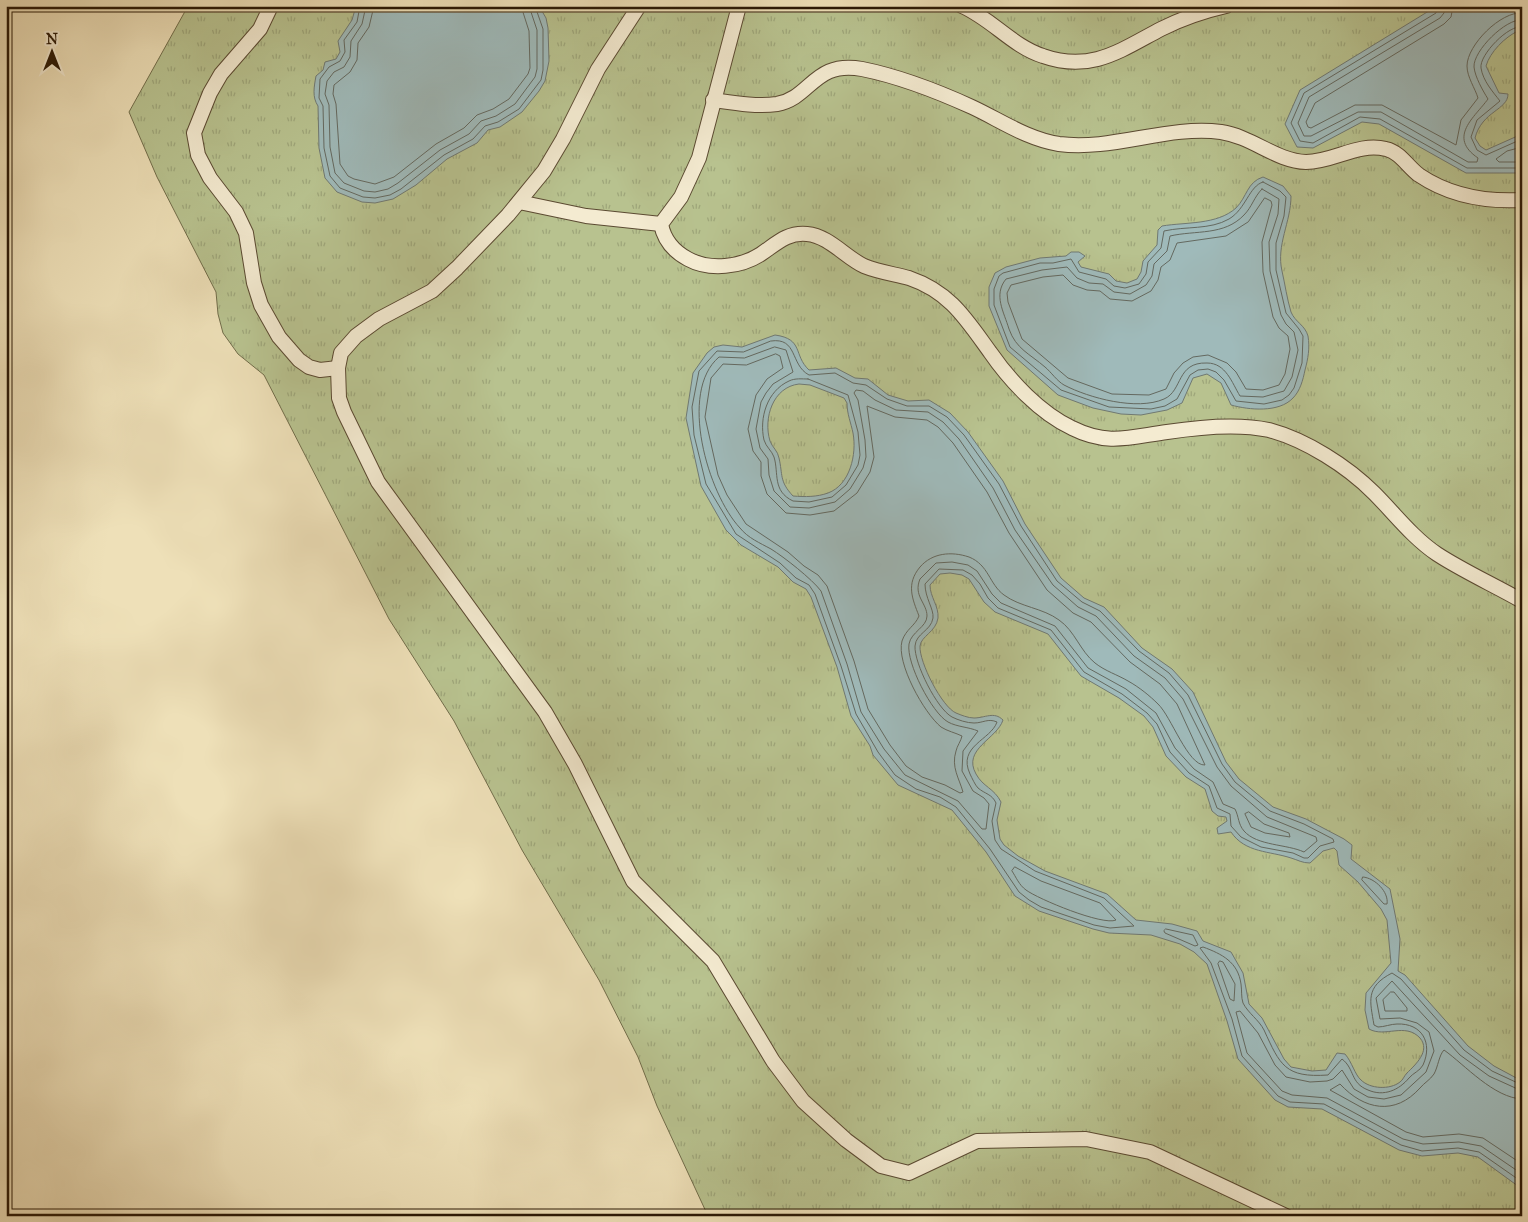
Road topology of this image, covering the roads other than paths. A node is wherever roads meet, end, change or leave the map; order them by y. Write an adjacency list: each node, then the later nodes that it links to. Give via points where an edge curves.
1 (271, 6): 10 (lane, via 260,29 210,92 194,133 198,155 246,233 254,283 261,305 279,337 309,367 320,370)
2 (639, 6): 8 (lane, via 598,69 544,171)
3 (739, 6): 6 (lane)
4 (962, 6): 5 (lane, via 1027,50 1059,61 1075,62 1108,57 1171,24)
5 (1226, 6)
6 (713, 100): 7 (lane, via 779,104 831,70 861,69 940,94 1023,133 1058,144 1104,144 1181,133 1222,132 1260,144 1282,157 1306,162 1332,158 1361,148 1377,148 1395,152 1418,174 1445,190 1476,198); 9 (lane, via 709,124 691,178 681,198)
7 (1522, 200)
8 (519, 202): 9 (lane, via 586,216); 10 (lane, via 432,291 379,319 356,336 341,353)
9 (661, 224): 11 (lane, via 663,235 671,247 692,262 703,265 736,264 761,254 782,238 805,234 826,240 864,266 927,286 961,311 1023,390 1055,418 1089,435 1129,440 1187,429 1232,427 1269,430 1299,442 1350,473 1436,553)
10 (338, 368): 12 (lane, via 338,390 344,412 378,482 545,712 634,881 713,961 773,1061 803,1101 846,1140 881,1166 909,1173 977,1142 1086,1139 1150,1152)
11 (1522, 601)
12 (1286, 1216)

